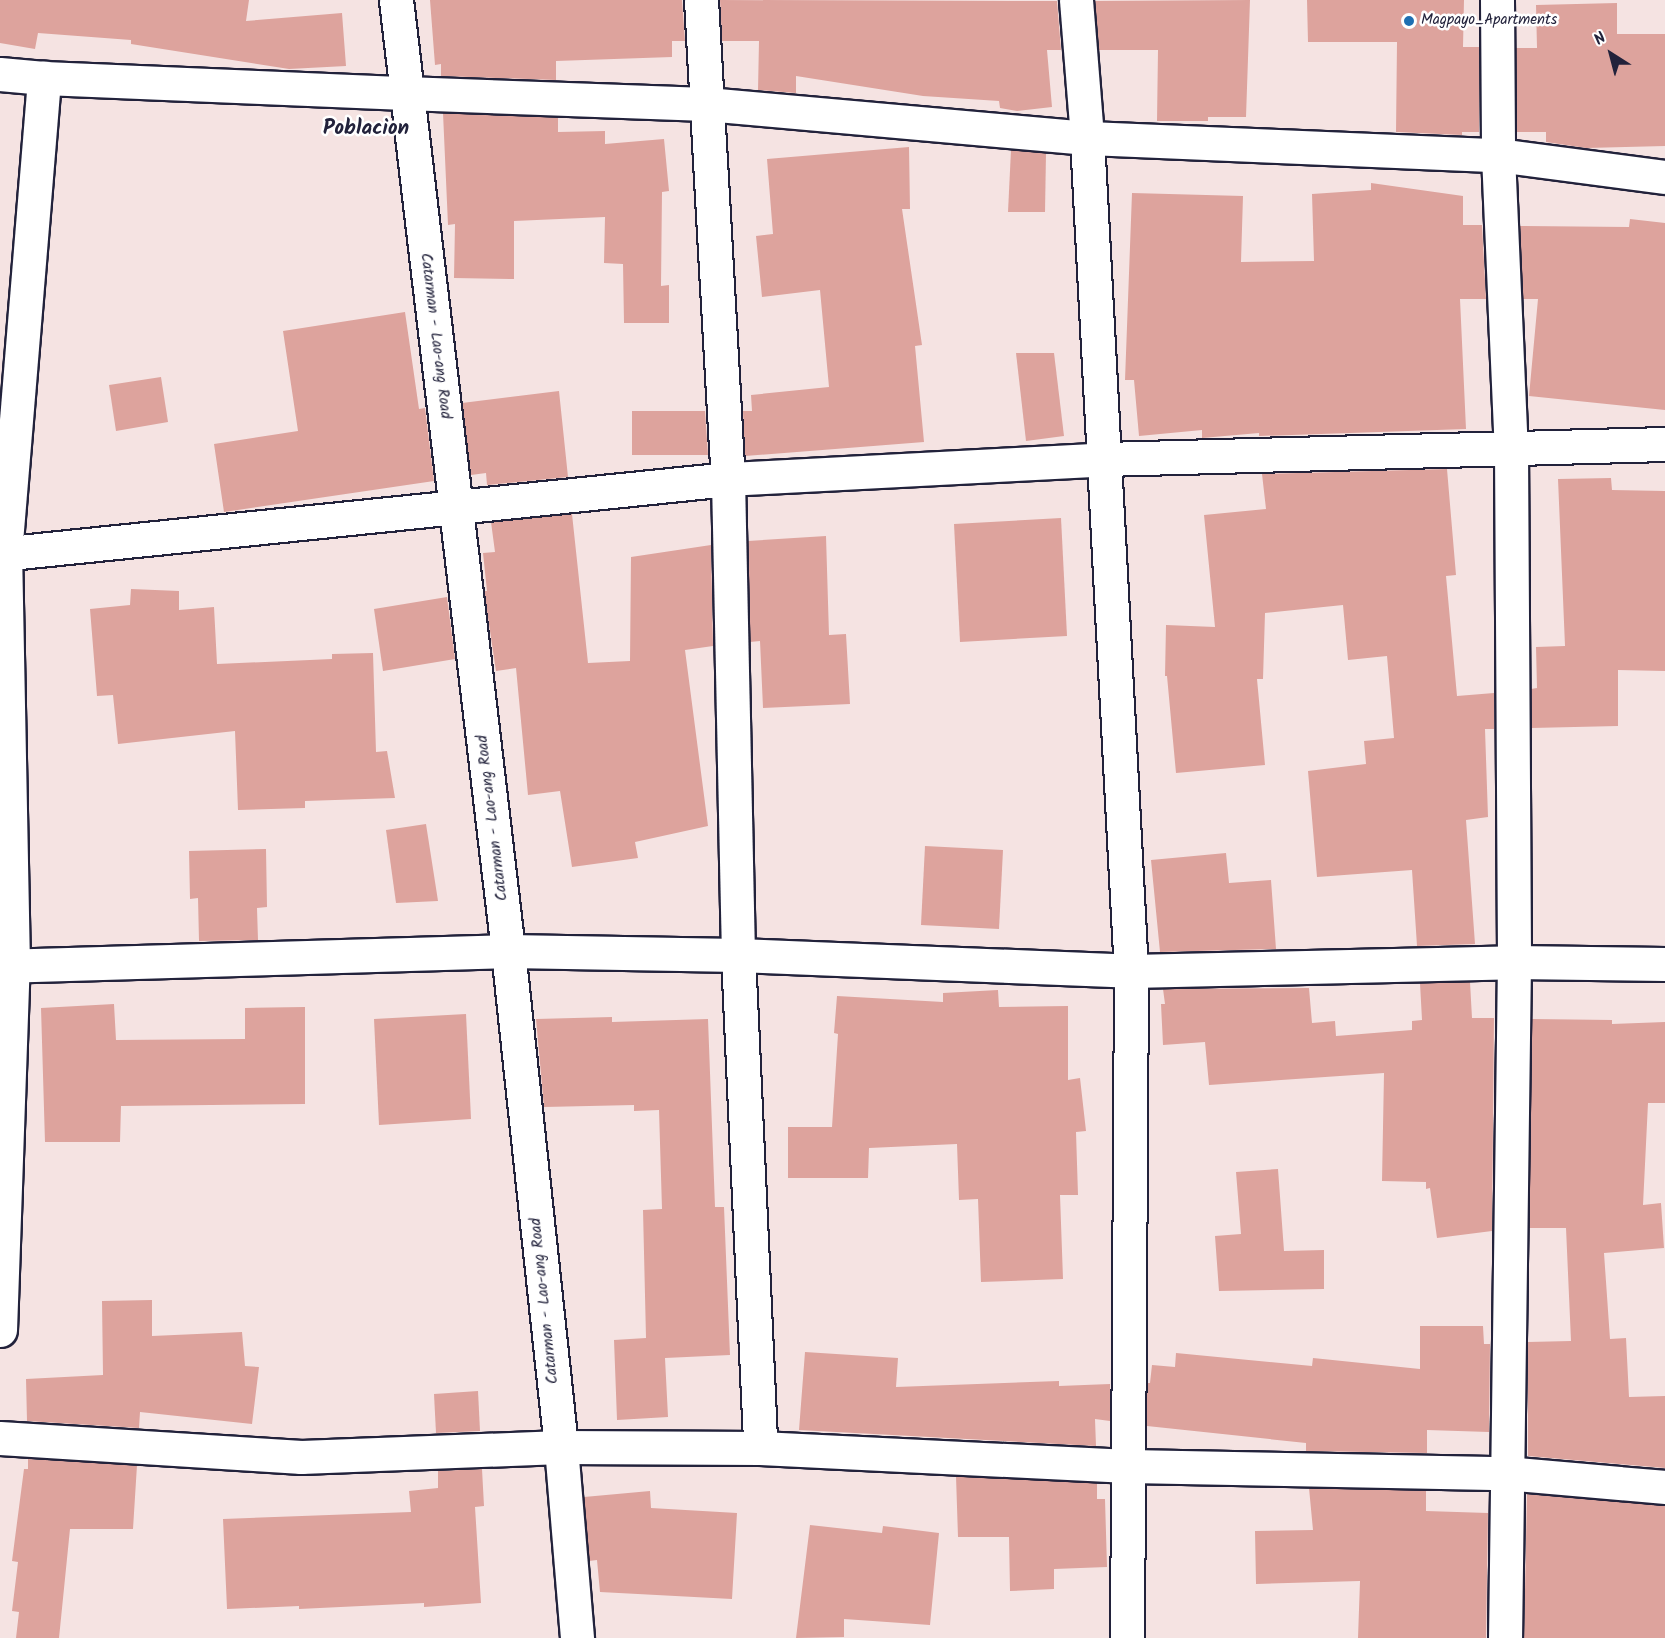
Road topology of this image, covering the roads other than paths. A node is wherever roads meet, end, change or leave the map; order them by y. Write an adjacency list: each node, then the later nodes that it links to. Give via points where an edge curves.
1 (396, 0): 7 (street, Catarman - Lao-ang Road)
2 (701, 0): 8 (street)
3 (1076, 0): 9 (street)
4 (1497, 0): 10 (street)
5 (0, 74): 6 (street)
6 (44, 78): 7 (street); 17 (street)
7 (405, 93): 8 (street); 16 (street, Catarman - Lao-ang Road)
8 (705, 104): 9 (street); 15 (street)
9 (1087, 138): 10 (street); 14 (street)
10 (1498, 155): 11 (street); 13 (street)
11 (1665, 177)
12 (1665, 444): 13 (street)
13 (1511, 449): 14 (street); 20 (street)
14 (1104, 459): 15 (street); 23 (street)
15 (728, 479): 16 (street); 19 (street)
16 (457, 508): 17 (street); 18 (street, Catarman - Lao-ang Road)
17 (2, 554): 22 (street)
18 (508, 951): 19 (street); 22 (street); 26 (street, Catarman - Lao-ang Road)
19 (738, 955): 23 (street); 27 (street)
20 (1514, 962): 21 (street); 23 (street); 29 (street)
21 (1665, 964)
22 (7, 966): 24 (street)
23 (1131, 971): 28 (street)
24 (0, 1330)
25 (0, 1438): 26 (street, via 301,1457)
26 (561, 1447): 27 (street); 31 (street, Catarman - Lao-ang Road)
27 (760, 1448): 28 (street)
28 (1129, 1466): 29 (street); 32 (street)
29 (1505, 1473): 30 (street); 33 (street)
30 (1665, 1487)
31 (577, 1638)
32 (1127, 1638)
33 (1504, 1638)

